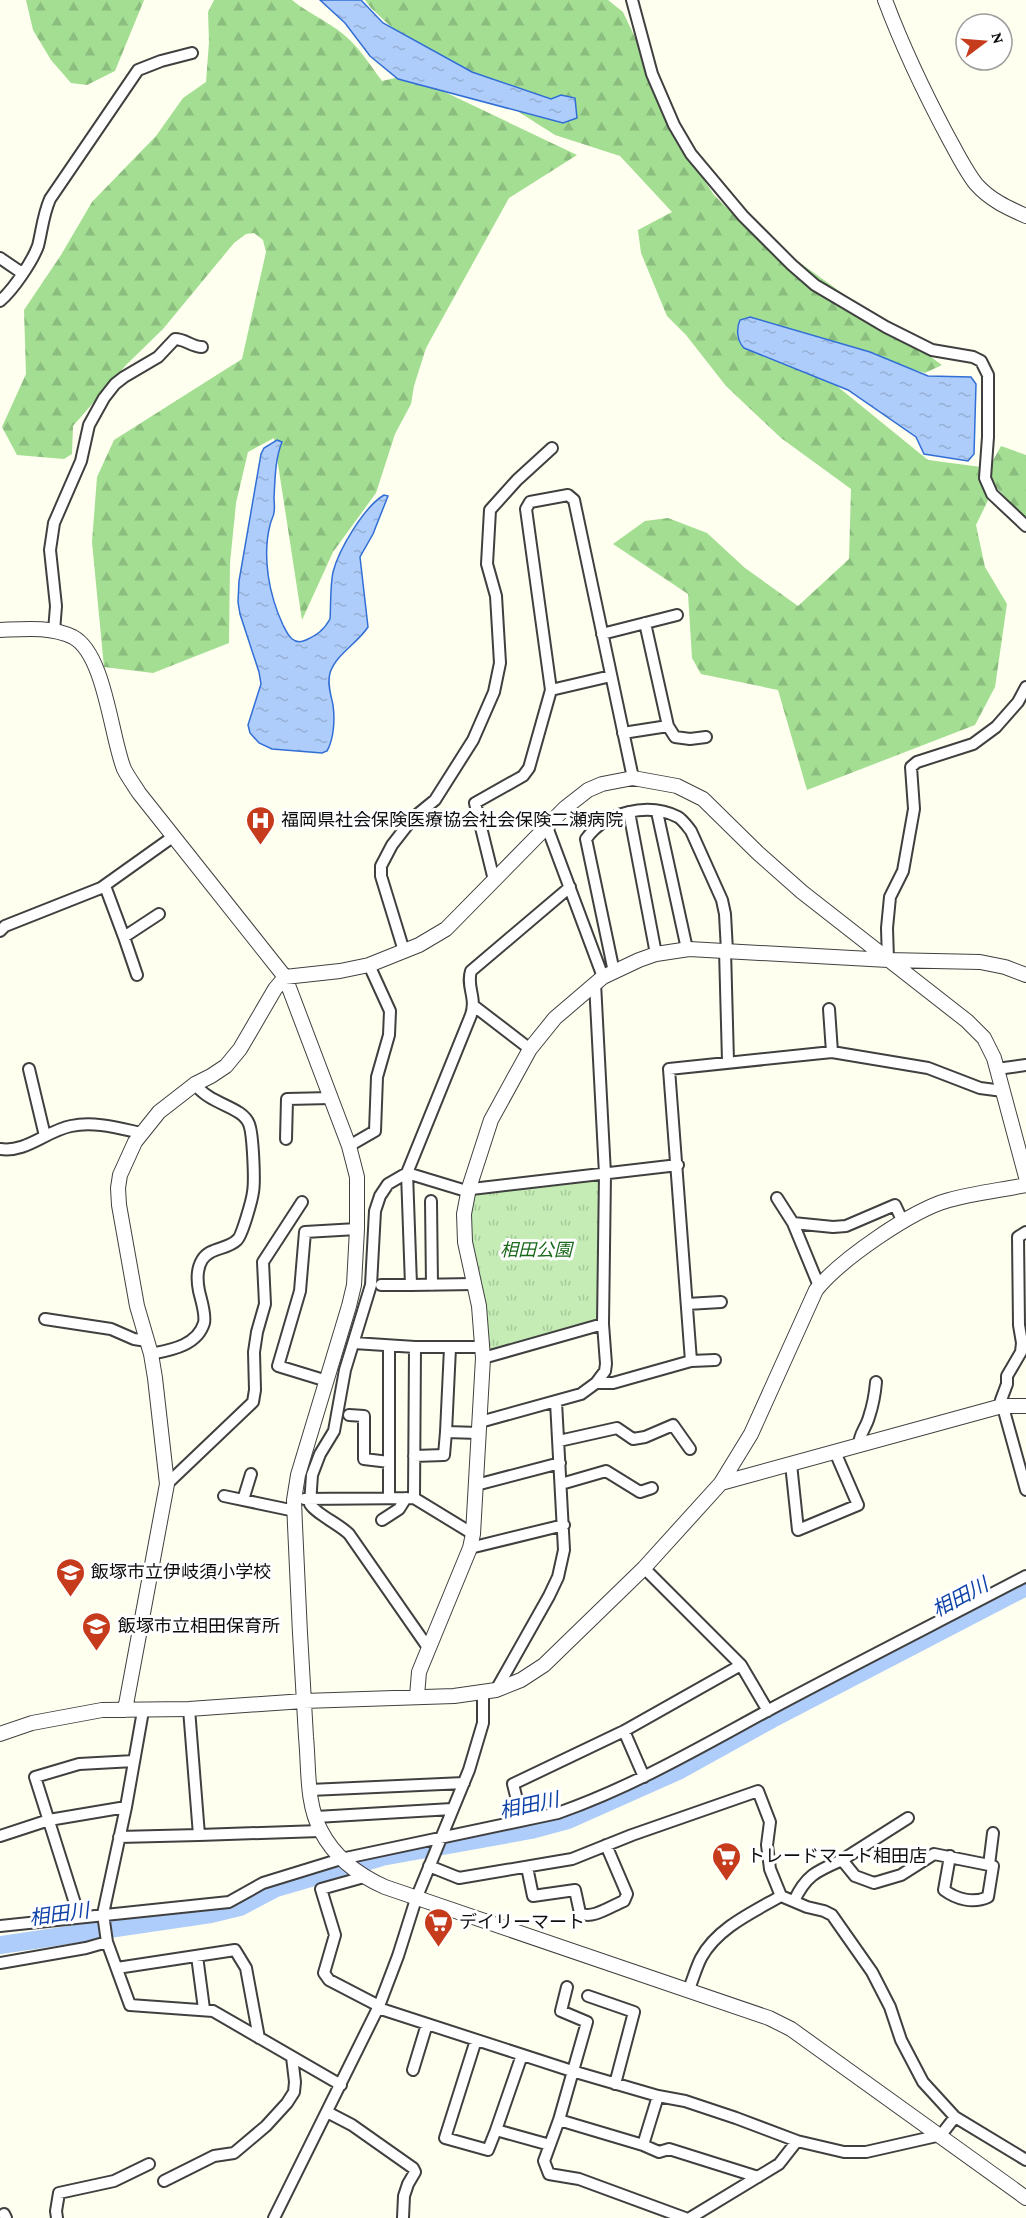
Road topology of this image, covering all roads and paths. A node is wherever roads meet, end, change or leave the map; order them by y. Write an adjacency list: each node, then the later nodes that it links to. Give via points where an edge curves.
1 (632, 0): 10 (street, via 652,74 674,125 691,154 743,216 815,285 932,350 981,361 988,375 985,478 992,494)
2 (885, 0): 4 (street, via 924,93 966,170 988,195)
3 (192, 53): 6 (street, via 138,70 50,200 37,247)
4 (1026, 216)
5 (0, 258): 6 (street)
6 (22, 273): 7 (street)
7 (0, 301)
8 (202, 347): 14 (street, via 175,339 158,357 115,384 89,424 81,461 54,523 50,550 56,606)
9 (552, 448): 35 (street, via 490,510 487,564 496,596 500,663 495,692 473,740 435,800 413,818 381,866)
10 (1026, 526)
11 (677, 615): 12 (street)
12 (645, 623): 15 (street); 19 (street)
13 (0, 630): 14 (street)
14 (54, 631): 26 (street, via 75,638 87,649 97,670 125,769)
15 (602, 634): 16 (street); 18 (street, via 574,500 568,495 530,502 526,509)
16 (611, 676): 18 (street); 20 (street)
17 (1026, 687): 37 (street, via 996,727 974,744 911,767 914,809 903,871 890,897 886,928)
18 (551, 690): 27 (street, via 529,768 523,776 475,803)
19 (668, 726): 20 (street); 21 (street, via 675,737)
20 (623, 733): 22 (street)
21 (706, 737)
22 (633, 778): 25 (street, via 588,790); 37 (street, via 677,786 703,800 802,892)
23 (629, 812): 24 (street); 36 (street); 42 (street, via 614,816 586,839)
24 (657, 812): 33 (street); 34 (street, via 679,817 691,831 722,900)
25 (547, 827): 27 (street); 29 (street)
26 (174, 836): 28 (street); 41 (street)
27 (494, 880): 35 (street, via 446,929)
28 (105, 886): 31 (street); 32 (street)
29 (570, 887): 42 (street); 43 (street, via 471,971 468,980)
30 (159, 914): 32 (street)
31 (0, 931)
32 (124, 937): 39 (street)
33 (687, 949): 34 (street); 36 (street)
34 (726, 950): 37 (street); 47 (street)
35 (404, 951): 38 (street)
36 (656, 954): 42 (street)
37 (888, 960): 40 (street, via 980,962); 50 (street, via 967,1021 984,1038)
38 (369, 965): 41 (street); 57 (street, via 390,1011 388,1035 377,1077 375,1131)
39 (137, 975)
40 (1026, 975)
41 (285, 977): 51 (street, via 226,1066); 53 (street)
42 (604, 977): 45 (street, via 555,1018); 61 (street)
43 (474, 1006): 45 (street); 60 (street)
44 (829, 1009): 46 (street)
45 (530, 1049): 64 (street, via 491,1120)
46 (832, 1052): 47 (street); 52 (street, via 928,1068 980,1088)
47 (728, 1061): 59 (street, via 669,1068)
48 (1026, 1065): 50 (street)
49 (29, 1069): 55 (street)
50 (997, 1069): 52 (street)
51 (195, 1084): 54 (street, via 159,1112); 83 (street, via 212,1100 241,1113 250,1125 253,1192 242,1234 231,1244 209,1252 198,1269 204,1322 199,1331 177,1348)
52 (1004, 1090): 62 (street)
53 (331, 1098): 56 (street, via 287,1099); 57 (street)
54 (141, 1133): 55 (street, via 83,1124); 83 (street, via 127,1157 118,1188 137,1306)
55 (45, 1136): 58 (street, via 20,1148)
56 (286, 1139)
57 (349, 1146): 70 (street, via 357,1177)
58 (0, 1149)
59 (678, 1165): 61 (street); 78 (street)
60 (407, 1173): 64 (street, via 463,1190); 72 (street); 81 (street, via 388,1184 375,1211 372,1280)
61 (604, 1174): 64 (street); 80 (street)
62 (1026, 1177)
63 (1026, 1185): 68 (street, via 949,1200)
64 (469, 1188): 73 (street, via 464,1214 465,1242)
65 (777, 1198): 69 (street)
66 (302, 1202): 108 (street, via 263,1262 265,1304 254,1352 253,1402)
67 (430, 1202): 75 (street)
68 (903, 1222): 69 (street, via 895,1206 846,1226); 76 (street)
69 (793, 1223): 76 (street)
70 (357, 1229): 89 (street, via 354,1285); 89 (street, via 305,1232 300,1291 278,1366)
71 (1026, 1232): 93 (street, via 1018,1237 1021,1352 1007,1376)
72 (411, 1284): 74 (street); 75 (street)
73 (474, 1284): 75 (street); 86 (street)
74 (381, 1285)
75 (432, 1285)
76 (819, 1286): 107 (street, via 751,1434)
77 (721, 1302): 78 (street)
78 (687, 1304): 88 (street)
79 (45, 1319): 83 (street, via 111,1329)
80 (603, 1323): 86 (street); 91 (street, via 606,1364)
81 (354, 1343): 82 (street); 116 (street, via 334,1431 312,1475)
82 (389, 1346): 84 (street); 103 (street)
83 (149, 1347): 108 (street)
84 (415, 1347): 85 (street); 102 (street)
85 (450, 1348): 86 (street); 97 (street)
86 (483, 1353): 96 (street)
87 (715, 1360): 88 (street)
88 (691, 1361): 91 (street, via 613,1383)
89 (327, 1381): 118 (street, via 298,1475)
90 (876, 1382): 99 (street, via 874,1402)
91 (596, 1383): 92 (street, via 581,1394)
92 (556, 1402): 96 (street); 98 (street)
93 (1002, 1406): 94 (street); 99 (street); 112 (street)
94 (1026, 1406)
95 (349, 1415): 103 (street, via 364,1416 364,1459)
96 (479, 1427): 97 (street); 110 (street)
97 (446, 1432): 102 (street, via 444,1455)
98 (559, 1442): 100 (street, via 617,1428 633,1439 673,1425); 104 (street)
99 (859, 1445): 101 (street)
100 (690, 1449)
101 (836, 1452): 105 (street); 105 (street, via 858,1505 798,1530)
102 (414, 1456): 115 (street)
103 (389, 1462): 114 (street)
104 (560, 1463): 109 (street); 110 (street)
105 (790, 1464): 107 (street)
106 (251, 1474): 117 (street)
107 (721, 1483): 123 (street)
108 (167, 1484): 131 (street)
109 (561, 1484): 111 (street, via 606,1471 640,1492); 120 (street)
110 (476, 1485): 121 (street)
111 (652, 1488)
112 (1026, 1490)
113 (224, 1496): 117 (street)
114 (389, 1498): 115 (street); 116 (street)
115 (410, 1498): 119 (street); 121 (street)
116 (309, 1499): 118 (street); 125 (street, via 313,1509 349,1534)
117 (243, 1500): 118 (street)
118 (295, 1506): 129 (street)
119 (382, 1521)
120 (564, 1525): 122 (street); 127 (street, via 558,1577)
121 (472, 1534): 122 (street)
122 (470, 1548): 125 (street)
123 (644, 1568): 126 (street); 127 (street, via 544,1665 521,1680)
124 (1026, 1576): 133 (street)
125 (429, 1649): 128 (street, via 419,1672)
126 (741, 1665): 133 (street); 134 (street)
127 (489, 1691): 128 (street); 138 (street)
128 (417, 1696): 129 (street)
129 (304, 1701): 130 (street); 139 (street)
130 (189, 1709): 132 (street); 148 (street)
131 (125, 1710): 132 (street); 135 (street, via 55,1718)
132 (142, 1711): 136 (street)
133 (768, 1711): 137 (street)
134 (624, 1731): 137 (street); 145 (street, via 513,1784)
135 (0, 1734)
136 (134, 1761): 140 (street); 144 (street, via 79,1764 35,1777)
137 (644, 1777): 145 (street, via 558,1813)
138 (464, 1783): 139 (street); 141 (street)
139 (310, 1790): 142 (street)
140 (126, 1807): 144 (street); 150 (street)
141 (452, 1809): 142 (street); 151 (street)
142 (316, 1817): 146 (street)
143 (908, 1818): 155 (street)
144 (48, 1820): 149 (street); 164 (street)
145 (522, 1820): 151 (street)
146 (320, 1831): 148 (street); 154 (street)
147 (993, 1833): 156 (street)
148 (199, 1835): 150 (street)
149 (0, 1836)
150 (119, 1837): 163 (street)
151 (440, 1838): 154 (street); 157 (street)
152 (606, 1845): 158 (street, via 572,1859); 158 (street, via 627,1894 624,1901 595,1914 580,1912 575,1890 533,1896); 160 (street, via 758,1791 770,1822 770,1869)
153 (950, 1856): 155 (street, via 934,1854 901,1875 874,1883 855,1876); 156 (street); 156 (street, via 944,1890 956,1899 988,1898 993,1866)
154 (342, 1860): 159 (street); 163 (street, via 263,1883 229,1902)
155 (842, 1860): 162 (street, via 814,1873 802,1884)
156 (989, 1865)
157 (429, 1866): 158 (street, via 459,1878); 161 (street)
158 (527, 1867)
159 (362, 1875): 161 (street); 173 (street, via 321,1889 335,1935 324,1973 329,1980)
160 (782, 1896): 162 (street); 171 (street, via 730,1926 712,1944 701,1958)
161 (416, 1899): 171 (street); 173 (street)
162 (794, 1901): 186 (street, via 824,1911 837,1921 890,2007 901,2040 923,2082)
163 (104, 1914): 164 (street); 166 (street)
164 (79, 1916): 165 (street)
165 (0, 1926)
166 (107, 1942): 168 (street); 169 (street)
167 (196, 1956): 169 (street); 174 (street); 176 (street, via 235,1950 246,1968)
168 (0, 1963)
169 (117, 1968): 174 (street, via 130,2006)
170 (567, 1987): 181 (street, via 561,2011 588,2022)
171 (689, 1989): 189 (street, via 791,2030)
172 (588, 1996): 182 (street, via 634,2012)
173 (379, 2007): 175 (street); 183 (street)
174 (204, 2009): 176 (street)
175 (427, 2024): 177 (street); 180 (street)
176 (259, 2038): 179 (street)
177 (476, 2040): 178 (street); 188 (street, via 445,2139 488,2150)
178 (522, 2055): 181 (street); 188 (street)
179 (292, 2057): 183 (street); 196 (street, via 294,2092 266,2126 234,2153 214,2156)
180 (413, 2070)
181 (572, 2071): 182 (street); 187 (street)
182 (615, 2084): 184 (street)
183 (341, 2085): 185 (street)
184 (658, 2096): 190 (street, via 716,2111); 192 (street)
185 (327, 2112): 199 (street); 200 (street, via 413,2168 415,2172 404,2196)
186 (955, 2117): 189 (street); 193 (street)
187 (559, 2120): 191 (street); 192 (street)
188 (496, 2130): 191 (street)
189 (941, 2135): 190 (street, via 866,2152 844,2152); 197 (street)
190 (797, 2141): 195 (street, via 778,2164)
191 (550, 2145): 201 (street, via 544,2161 549,2174 579,2179)
192 (643, 2145): 195 (street, via 659,2152 669,2149)
193 (1026, 2160)
194 (149, 2164): 198 (street, via 114,2181 59,2193)
195 (758, 2177): 201 (street)
196 (164, 2181)
197 (1026, 2199)
198 (57, 2218)
199 (274, 2218)
200 (403, 2218)
201 (688, 2218)

